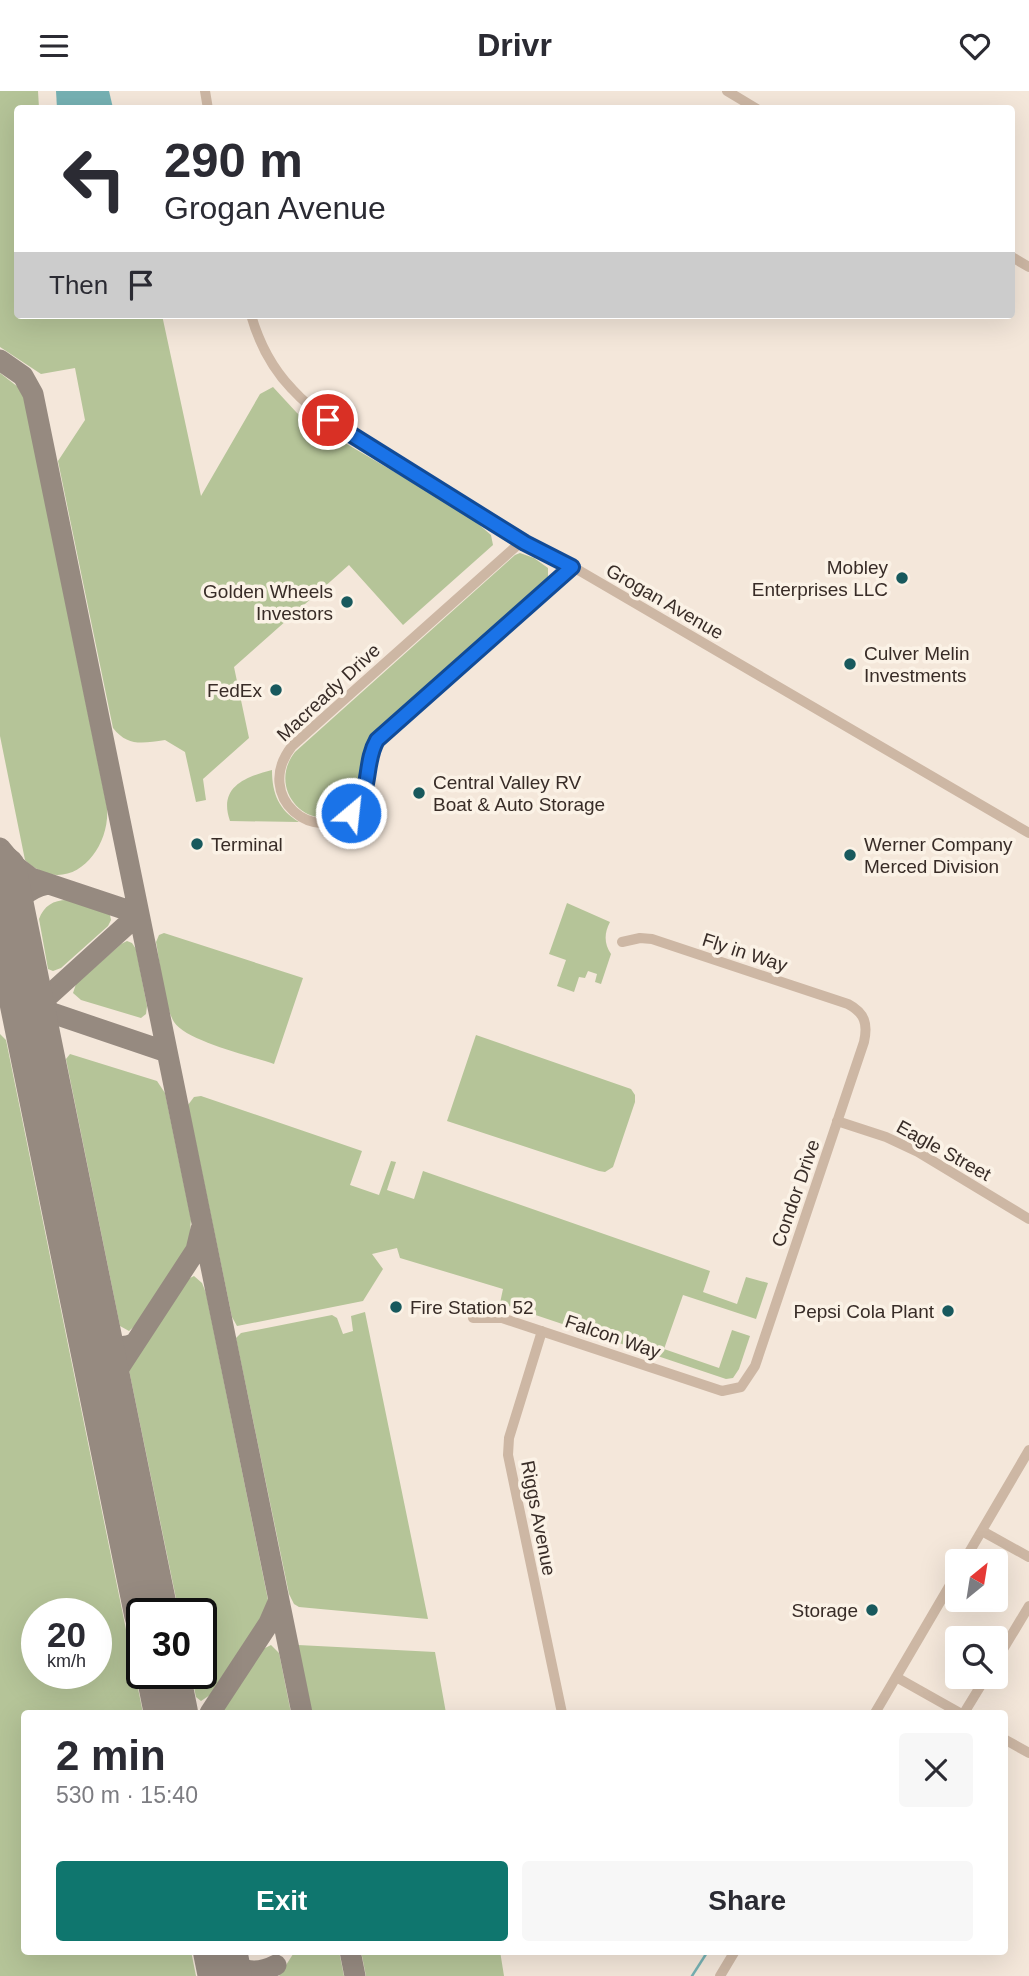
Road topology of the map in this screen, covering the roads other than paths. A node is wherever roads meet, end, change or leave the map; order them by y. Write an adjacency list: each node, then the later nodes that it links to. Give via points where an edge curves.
1 (727, 91): 2 (street)
2 (750, 105)
3 (252, 319): 4 (street, Grogan Avenue, via 272,363 291,389 315,410)
4 (522, 541): 5 (street, Grogan Avenue); 5 (street, Macready Drive, via 292,746 278,779 291,810 326,823 355,810 364,796 377,740)
5 (572, 567): 6 (street, Grogan Avenue)
6 (1029, 833)
7 (622, 942): 8 (street, Fly in Way, via 652,939)
8 (855, 1008): 9 (street, Condor Drive, via 867,1029)
9 (837, 1121): 10 (street, Eagle Street, via 919,1152); 13 (street, Condor Drive, via 755,1366)
10 (1029, 1219)
11 (473, 1318): 12 (street, Falcon Way, via 502,1318)
12 (542, 1331): 13 (street, Falcon Way, via 722,1391); 23 (street, Riggs Avenue, via 509,1438 508,1455)
13 (741, 1387)
14 (1029, 1450): 15 (street)
15 (982, 1531): 16 (street); 17 (street)
16 (971, 1549)
17 (1029, 1557)
18 (945, 1593): 21 (street)
19 (1029, 1606): 20 (street)
20 (1008, 1641)
21 (896, 1677): 24 (street); 25 (street)
22 (978, 1689): 26 (street)
23 (561, 1710)
24 (876, 1710)
25 (956, 1710)
26 (964, 1710)
27 (1008, 1741): 28 (street)
28 (1029, 1753)
29 (733, 1955): 30 (street)
30 (720, 1976)

